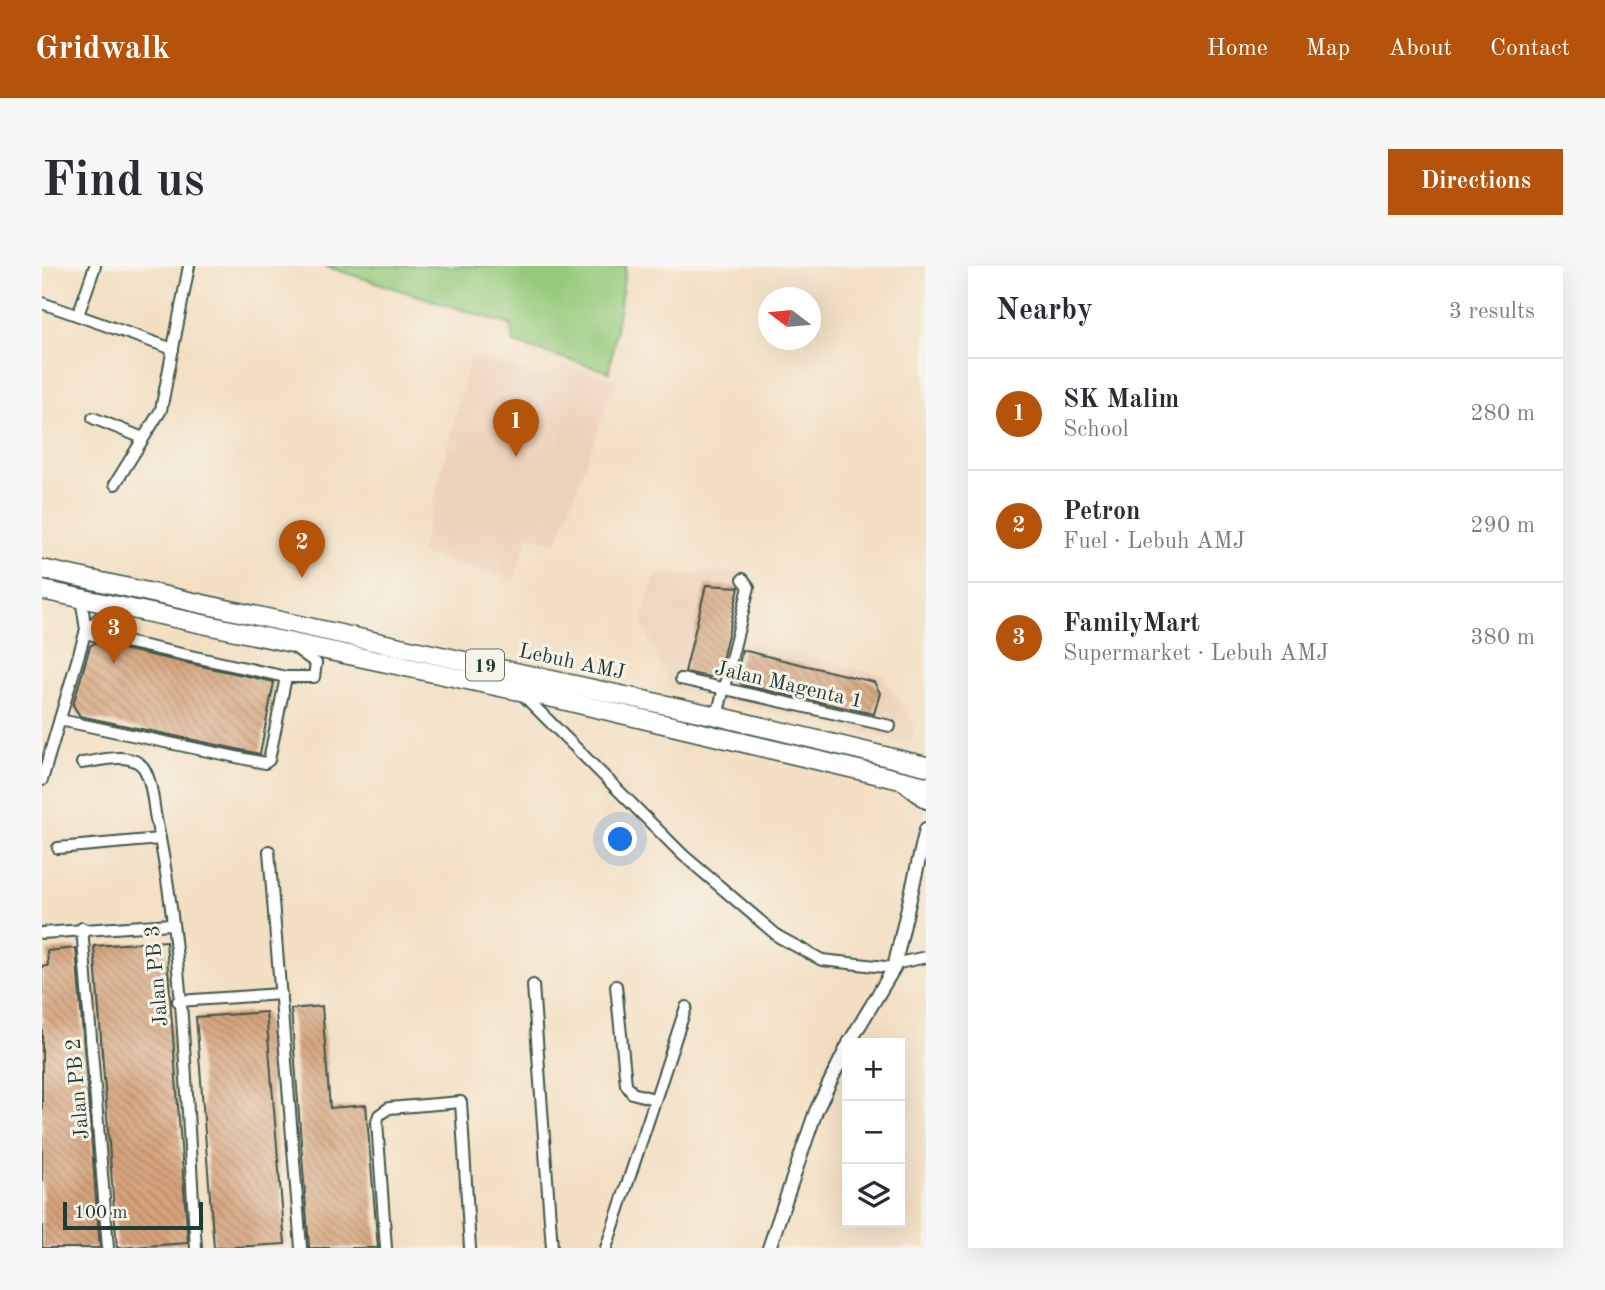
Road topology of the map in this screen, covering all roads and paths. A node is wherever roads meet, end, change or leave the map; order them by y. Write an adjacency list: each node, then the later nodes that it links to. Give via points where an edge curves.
1 (95, 266): 4 (street)
2 (190, 266): 5 (street)
3 (42, 303): 4 (street)
4 (78, 315): 5 (street)
5 (173, 349): 7 (street, via 161,410)
6 (93, 418): 7 (street)
7 (144, 438): 8 (street)
8 (115, 484)
9 (42, 569): 20 (highway, Lebuh AMJ / 19)
10 (743, 579): 18 (street, via 749,587)
11 (42, 590): 12 (highway, Lebuh AMJ / 19)
12 (81, 598): 13 (highway, Lebuh AMJ / 19); 14 (street)
13 (122, 607): 14 (street); 15 (highway, Lebuh AMJ / 19)
14 (85, 633): 16 (street); 21 (street)
15 (293, 645): 16 (street, via 313,660 317,673 310,680); 19 (highway, Lebuh AMJ / 19)
16 (286, 677): 21 (street, via 265,763)
17 (681, 679): 18 (street, Jalan Magenta 1)
18 (724, 690): 20 (street); 22 (street, Jalan Magenta 1)
19 (520, 692): 26 (highway, Lebuh AMJ / 19); 37 (street, via 682,855 779,937 822,960)
20 (717, 716): 24 (highway, Lebuh AMJ / 19)
21 (60, 720): 25 (street)
22 (890, 726)
23 (82, 763): 30 (street, Jalan PB 3, via 125,758 142,767)
24 (926, 766)
25 (42, 779)
26 (891, 779): 27 (highway, Lebuh AMJ / 19); 28 (street)
27 (926, 786)
28 (926, 802)
29 (926, 829): 37 (street)
30 (160, 839): 31 (street); 33 (street, Jalan PB 3)
31 (58, 848)
32 (269, 851): 40 (street)
33 (171, 924): 34 (street); 41 (street, Jalan PB 3)
34 (82, 928): 35 (street); 46 (street, Jalan PB 2)
35 (42, 933)
36 (926, 957): 37 (street)
37 (894, 966): 43 (street)
38 (533, 985): 51 (street)
39 (616, 986): 45 (street, via 626,1084 632,1093)
40 (281, 995): 41 (street); 48 (street)
41 (178, 1001): 47 (street, Jalan PB 3)
42 (686, 1007): 45 (street)
43 (852, 1038)
44 (842, 1057): 53 (street, via 820,1102)
45 (654, 1098): 52 (street)
46 (108, 1248)
47 (195, 1248)
48 (301, 1248)
49 (386, 1248): 50 (street, via 379,1115 389,1108 461,1102)
50 (470, 1248)
51 (552, 1248)
52 (606, 1248)
53 (769, 1248)

